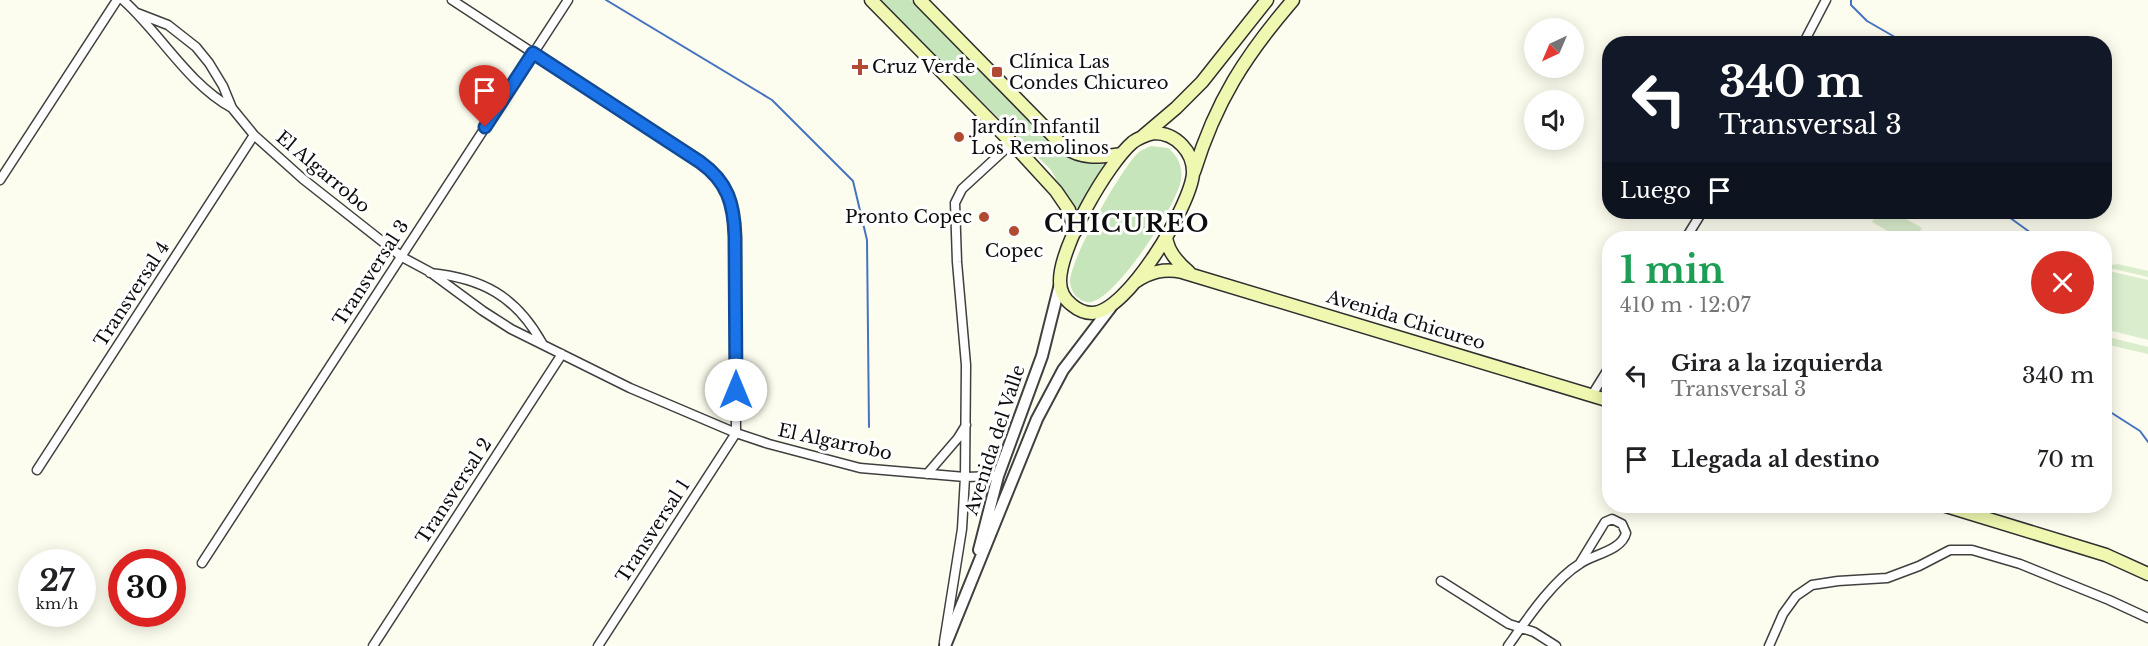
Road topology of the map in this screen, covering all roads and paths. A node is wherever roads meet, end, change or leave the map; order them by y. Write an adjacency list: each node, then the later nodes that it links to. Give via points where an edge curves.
1 (117, 0): 19 (street)
2 (123, 0): 10 (street)
3 (452, 0): 12 (street)
4 (568, 0): 12 (street, Transversal 3)
5 (871, 0): 16 (main road)
6 (920, 0): 17 (main road, via 1064,147 1088,157)
7 (1267, 0): 15 (main road, via 1202,82)
8 (1293, 0): 18 (main road, via 1249,53 1230,84 1205,137)
9 (1826, 0): 11 (street)
10 (137, 13): 13 (street, via 202,87); 13 (street, via 168,25 196,47 223,86)
11 (1807, 36)
12 (533, 53): 22 (street, Transversal 3); 34 (street, via 700,162 727,192 735,237)
13 (232, 108): 14 (street, El Algarrobo)
14 (254, 135): 22 (street, El Algarrobo, via 332,203); 35 (street, Transversal 4)
15 (1142, 136): 17 (main road); 18 (main road, via 1159,133 1178,141 1191,161)
16 (1012, 143): 20 (main road, via 1065,202); 33 (street, via 962,189 955,203)
17 (1121, 154): 20 (main road)
18 (1192, 179): 21 (main road)
19 (0, 180)
20 (1075, 232): 26 (main road)
21 (1166, 236): 24 (main road, Avenida Chicureo, via 1168,248); 25 (main road)
22 (402, 256): 23 (street, El Algarrobo); 40 (street, Transversal 3)
23 (430, 272): 28 (street, El Algarrobo, via 511,329); 28 (street, via 455,275 499,293 519,310)
24 (1192, 274): 25 (main road, Avenida Chicureo, via 1161,270); 31 (main road, Avenida Chicureo)
25 (1134, 282): 27 (main road)
26 (1060, 283): 27 (main road, via 1065,298 1078,309 1095,313); 37 (street, Avenida del Valle, via 1042,356)
27 (1111, 307): 44 (street, Avenida del Valle, via 1068,363 1037,419)
28 (542, 343): 29 (street, El Algarrobo)
29 (562, 354): 34 (street, El Algarrobo); 47 (street, Transversal 2)
30 (1602, 379): 31 (street)
31 (1592, 395): 32 (main road, Avenida Chicureo)
32 (1602, 398)
33 (966, 425): 36 (street); 38 (street)
34 (736, 434): 36 (street, El Algarrobo, via 860,468); 48 (street, Transversal 1)
35 (37, 470)
36 (927, 474): 38 (street, El Algarrobo)
37 (998, 476): 38 (street, El Algarrobo); 44 (street, Avenida del Valle)
38 (965, 477): 49 (street, via 962,529)
39 (1969, 513): 42 (main road, via 2106,555)
40 (202, 563)
41 (1580, 563): 41 (street, via 1622,543 1626,533 1623,524 1612,519 1605,522); 46 (street, via 1545,597)
42 (2148, 574)
43 (1441, 581): 46 (street)
44 (962, 608): 49 (street, Avenida del Valle)
45 (2148, 618): 52 (street, via 2020,564 1972,550 1950,550 1887,578 1812,585 1796,596 1783,614)
46 (1521, 628): 50 (street); 51 (street)
47 (373, 646)
48 (598, 646)
49 (944, 646)
50 (1508, 646)
51 (1556, 646)
52 (1769, 646)

